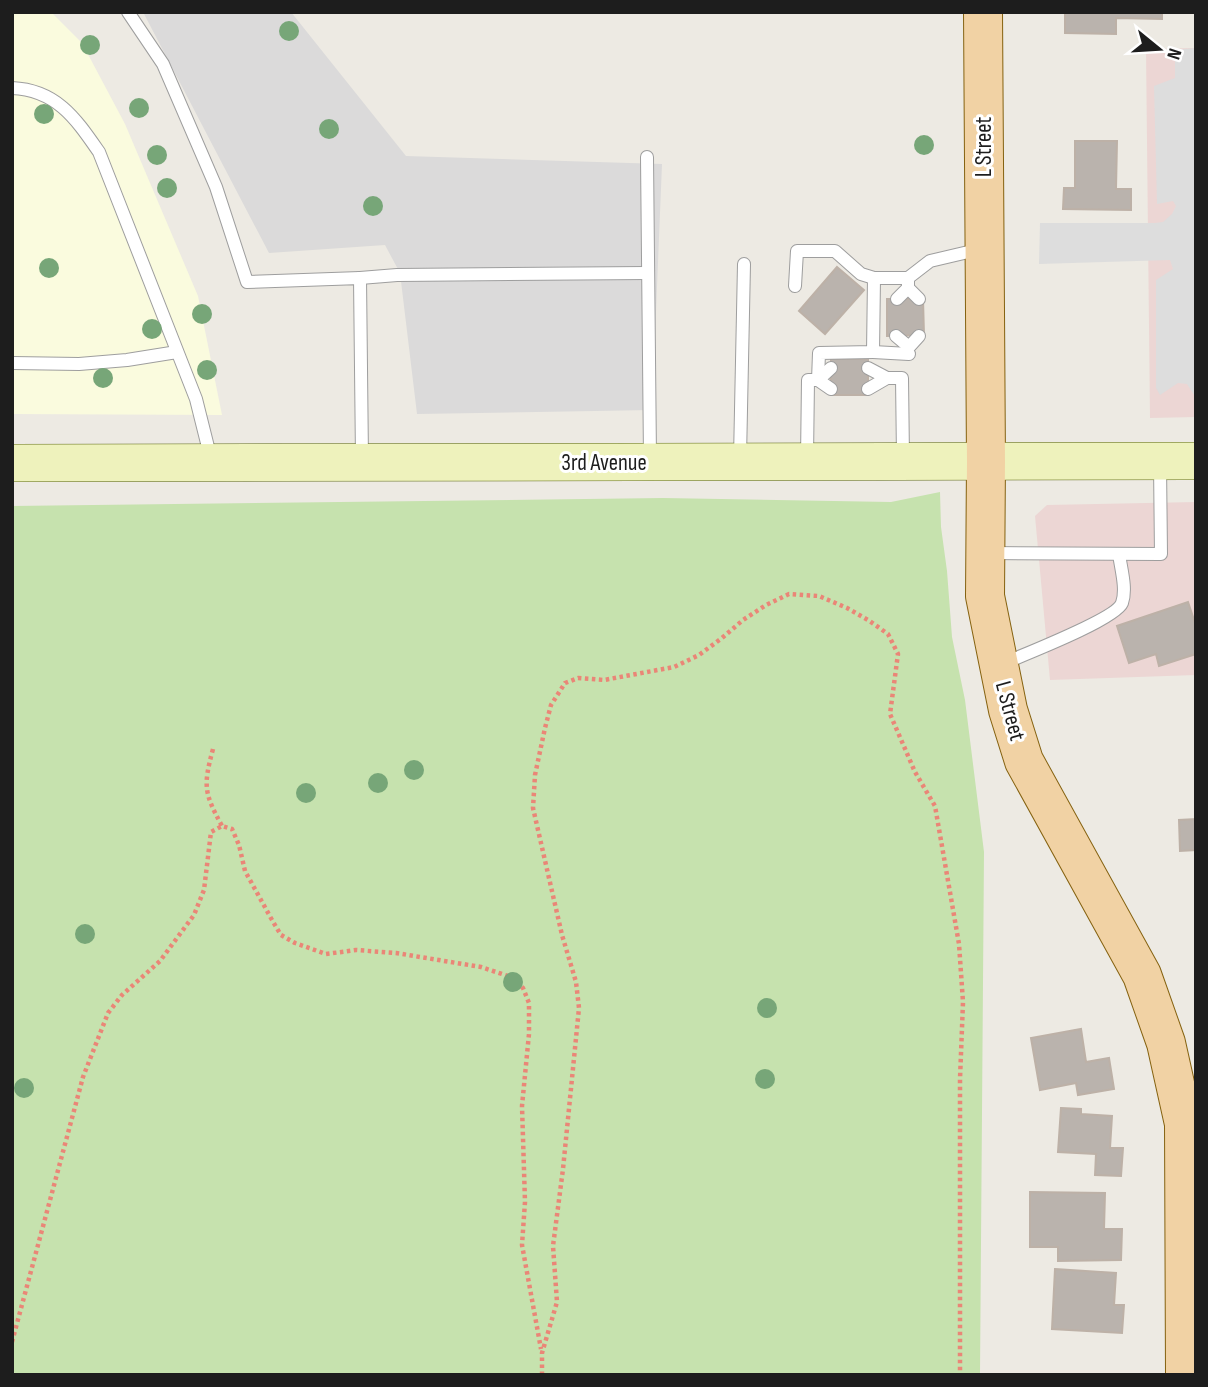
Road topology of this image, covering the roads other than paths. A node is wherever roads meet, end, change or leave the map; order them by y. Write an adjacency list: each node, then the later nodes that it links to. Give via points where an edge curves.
1 (983, 12): 5 (main road, L Street)
2 (130, 13): 8 (lane, via 163,64 216,187 247,282)
3 (12, 88): 17 (lane, via 54,100 76,119 99,152)
4 (647, 157): 7 (lane)
5 (985, 248): 10 (lane, via 930,261); 32 (main road, L Street)
6 (744, 264): 29 (lane)
7 (648, 273): 8 (lane); 35 (lane)
8 (360, 278): 34 (lane)
9 (874, 278): 10 (lane); 11 (lane, via 861,274 835,251 797,251); 18 (lane)
10 (908, 283): 12 (lane); 13 (lane)
11 (795, 286)
12 (897, 299)
13 (919, 299)
14 (919, 335): 16 (lane)
15 (896, 336): 16 (lane)
16 (909, 350): 18 (lane); 23 (lane)
17 (177, 352): 19 (lane, via 79,364); 36 (lane, via 196,399)
18 (873, 352): 24 (lane, via 820,353)
19 (12, 363)
20 (868, 368): 22 (lane)
21 (831, 369): 24 (lane)
22 (887, 378): 23 (lane); 26 (lane)
23 (902, 378): 31 (lane)
24 (818, 380): 25 (lane); 30 (lane, via 808,380)
25 (831, 389)
26 (868, 390)
27 (1160, 461): 28 (main road, 3rd Avenue); 32 (main road, 3rd Avenue); 38 (lane, via 1161,554)
28 (1196, 461)
29 (740, 462): 30 (main road, 3rd Avenue); 35 (main road, 3rd Avenue)
30 (807, 462): 31 (main road, 3rd Avenue)
31 (903, 462): 32 (main road, 3rd Avenue)
32 (986, 462): 37 (main road, L Street)
33 (12, 463): 36 (main road, 3rd Avenue)
34 (362, 463): 35 (main road, 3rd Avenue); 36 (main road, 3rd Avenue)
35 (650, 463)
36 (212, 464)
37 (986, 554): 38 (lane); 39 (main road, L Street, via 985,596)
38 (1119, 554): 39 (lane, via 1121,606 1103,619)
39 (998, 666): 40 (main road, L Street, via 1024,761 1142,975 1166,1043 1184,1124)
40 (1185, 1375)

